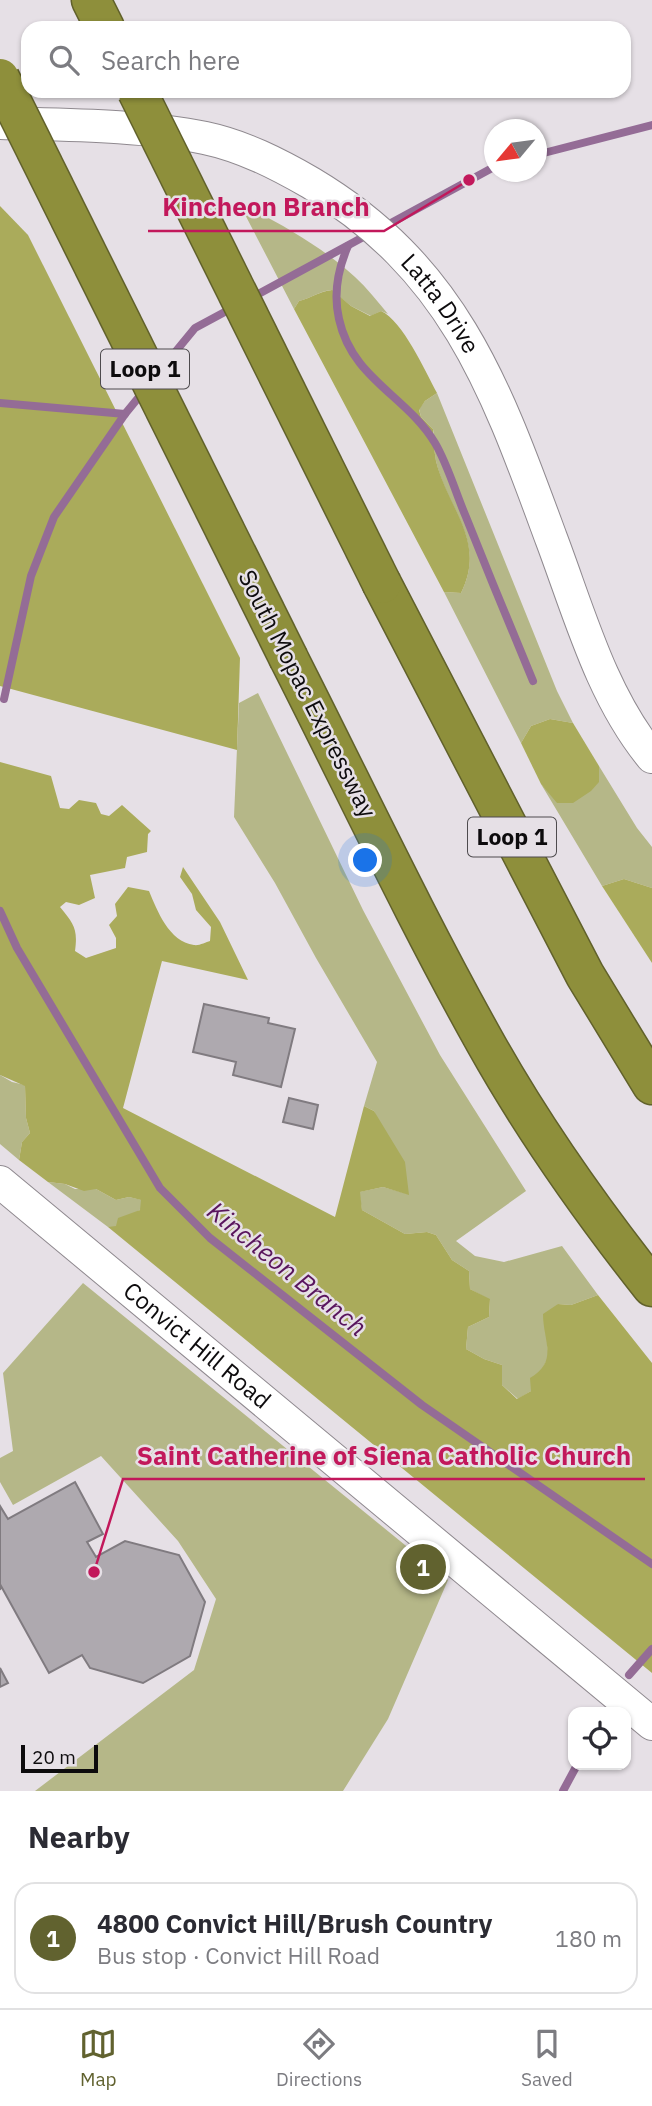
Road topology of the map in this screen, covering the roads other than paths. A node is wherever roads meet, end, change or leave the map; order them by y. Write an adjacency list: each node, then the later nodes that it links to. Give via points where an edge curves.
1 (91, 0): 2 (highway)
2 (102, 21)
3 (0, 78): 9 (highway, South Mopac Expressway / Loop 1, bridge, via 486,1044 557,1159)
4 (139, 98): 7 (highway, Loop 1, bridge, via 382,584 585,975)
5 (0, 123): 6 (street, Latta Drive, via 168,131 239,147 283,166 359,214 397,248 428,281 491,385 604,679)
6 (652, 757)
7 (652, 1085)
8 (0, 1182): 10 (street, Convict Hill Road)
9 (652, 1287)
10 (652, 1724)

